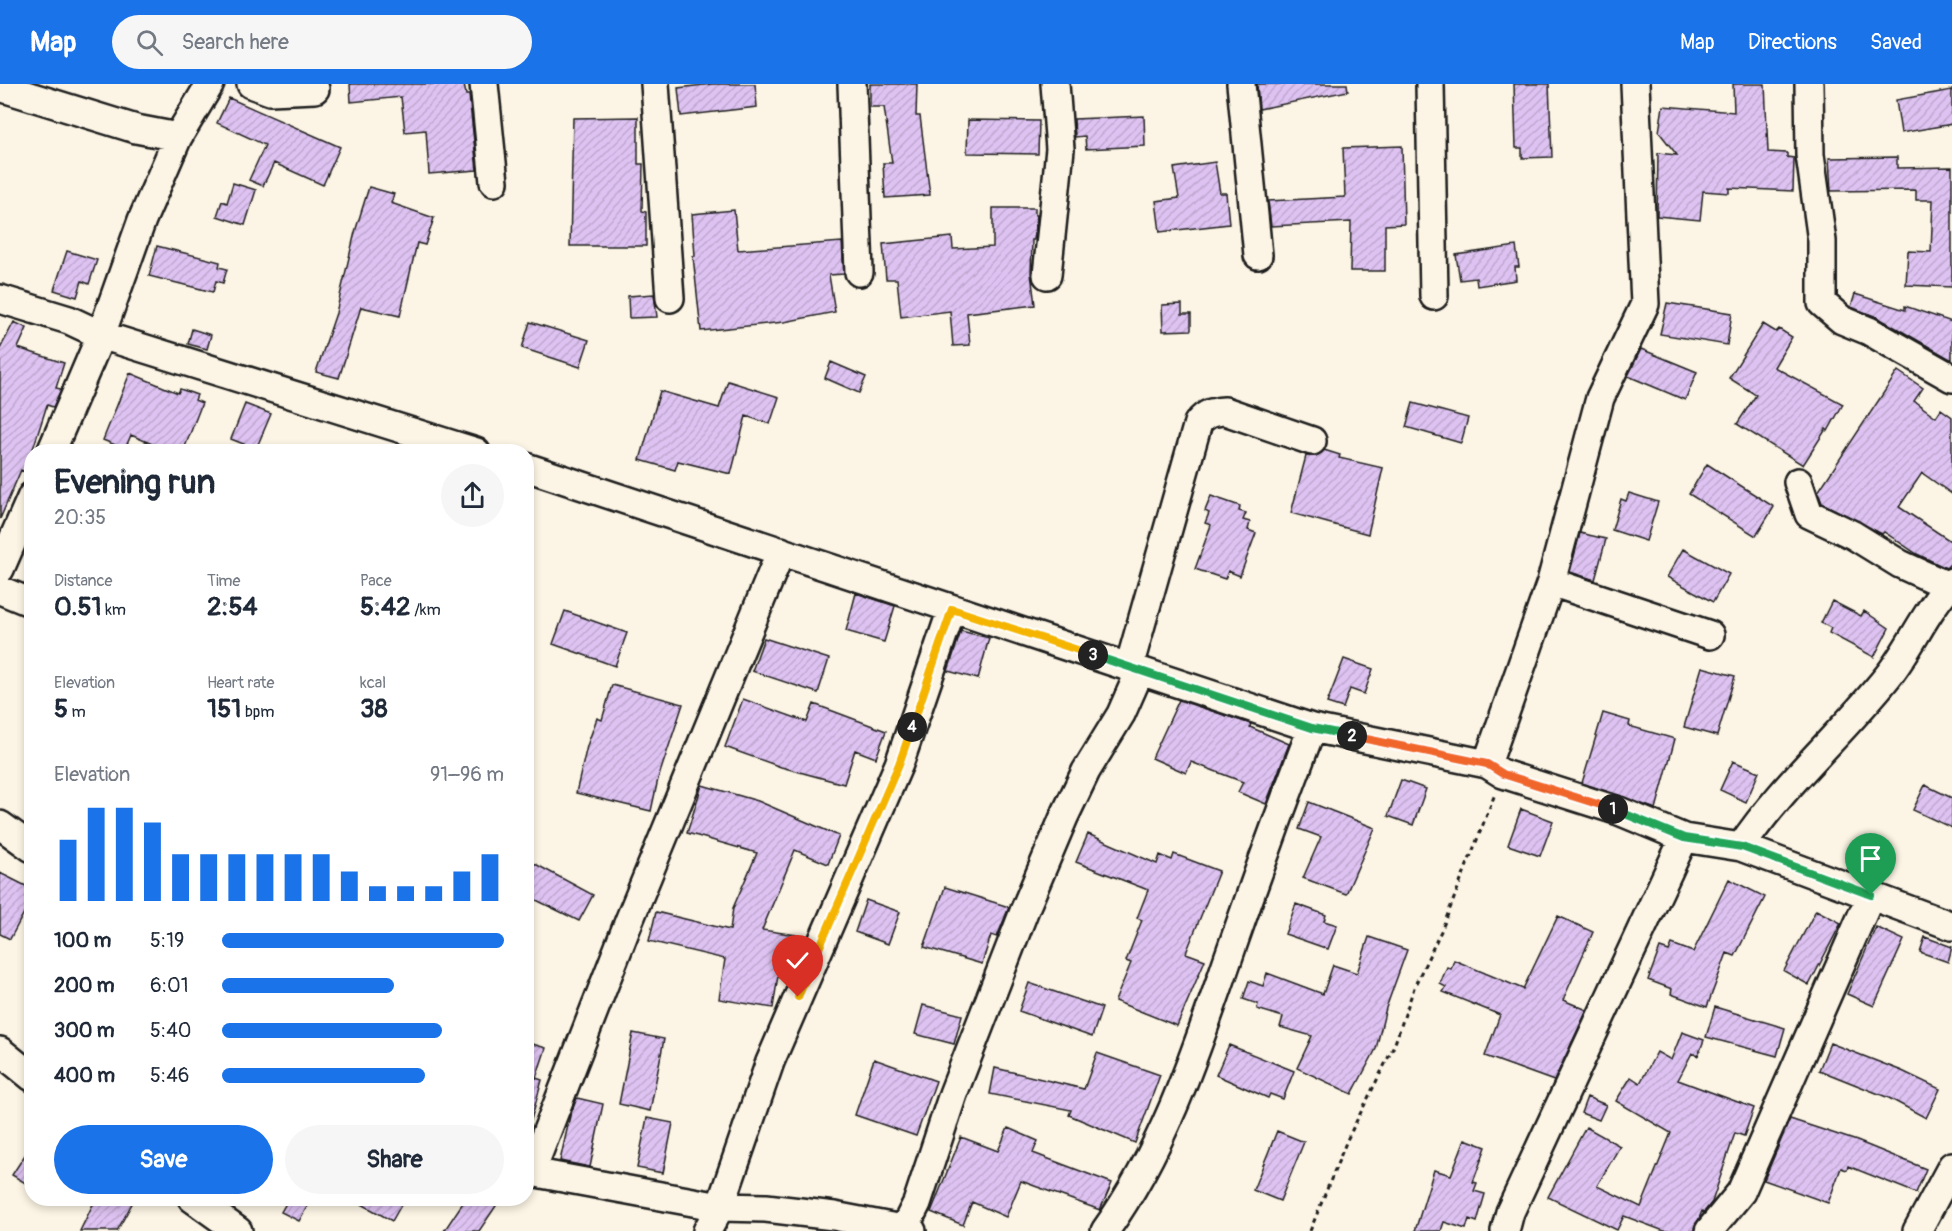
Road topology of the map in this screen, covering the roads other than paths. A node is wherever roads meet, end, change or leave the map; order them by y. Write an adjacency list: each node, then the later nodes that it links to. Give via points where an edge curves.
1 (210, 84): 13 (street)
2 (251, 84): 12 (street, via 270,91)
3 (484, 84): 14 (street)
4 (655, 84): 19 (street)
5 (852, 84): 16 (street)
6 (1055, 84): 17 (street, via 1060,150)
7 (1241, 84): 15 (street)
8 (1430, 84): 18 (street)
9 (1635, 84): 31 (street, via 1645,304 1600,398)
10 (1809, 84): 22 (street, via 1810,155 1822,241 1822,303 1842,320)
11 (0, 87): 13 (street, via 136,129)
12 (315, 89)
13 (178, 137): 21 (street, via 142,220)
14 (494, 182)
15 (1258, 255)
16 (859, 272)
17 (1047, 275)
18 (1434, 296)
19 (670, 298)
20 (0, 299): 21 (street, via 69,320)
21 (101, 335): 24 (street); 25 (street)
22 (1952, 378)
23 (1312, 441): 37 (street, via 1225,411 1203,416)
24 (54, 444)
25 (450, 444)
26 (534, 470): 29 (street)
27 (1798, 483): 32 (street, via 1809,514 1900,564)
28 (24, 514): 30 (street)
29 (781, 551): 35 (street); 48 (street)
30 (0, 569)
31 (1551, 582): 36 (street); 39 (street)
32 (1950, 584): 43 (street, via 1888,676 1764,813)
33 (0, 590): 34 (street)
34 (24, 600)
35 (952, 609): 37 (street); 52 (street, via 899,764 770,1062)
36 (1710, 634)
37 (1134, 669): 38 (street); 53 (street, via 1121,714 1086,771 1025,909 953,1094)
38 (1312, 728): 39 (street); 56 (street, via 1185,1082 1142,1176)
39 (1495, 769): 41 (street, via 1619,811)
40 (0, 825): 42 (street)
41 (1684, 838): 43 (street); 57 (street, via 1510,1212)
42 (24, 842)
43 (1742, 847): 44 (street)
44 (1871, 895): 45 (street); 58 (street, via 1741,1192)
45 (1952, 926)
46 (0, 1051): 47 (street)
47 (24, 1070)
48 (534, 1159)
49 (1952, 1166): 59 (street)
50 (534, 1173): 52 (street)
51 (203, 1206): 54 (street)
52 (720, 1207): 53 (street, via 766,1208); 55 (street)
53 (908, 1230)
54 (238, 1231)
55 (707, 1231)
56 (1106, 1231)
57 (1505, 1231)
58 (1709, 1231)
59 (1917, 1231)

